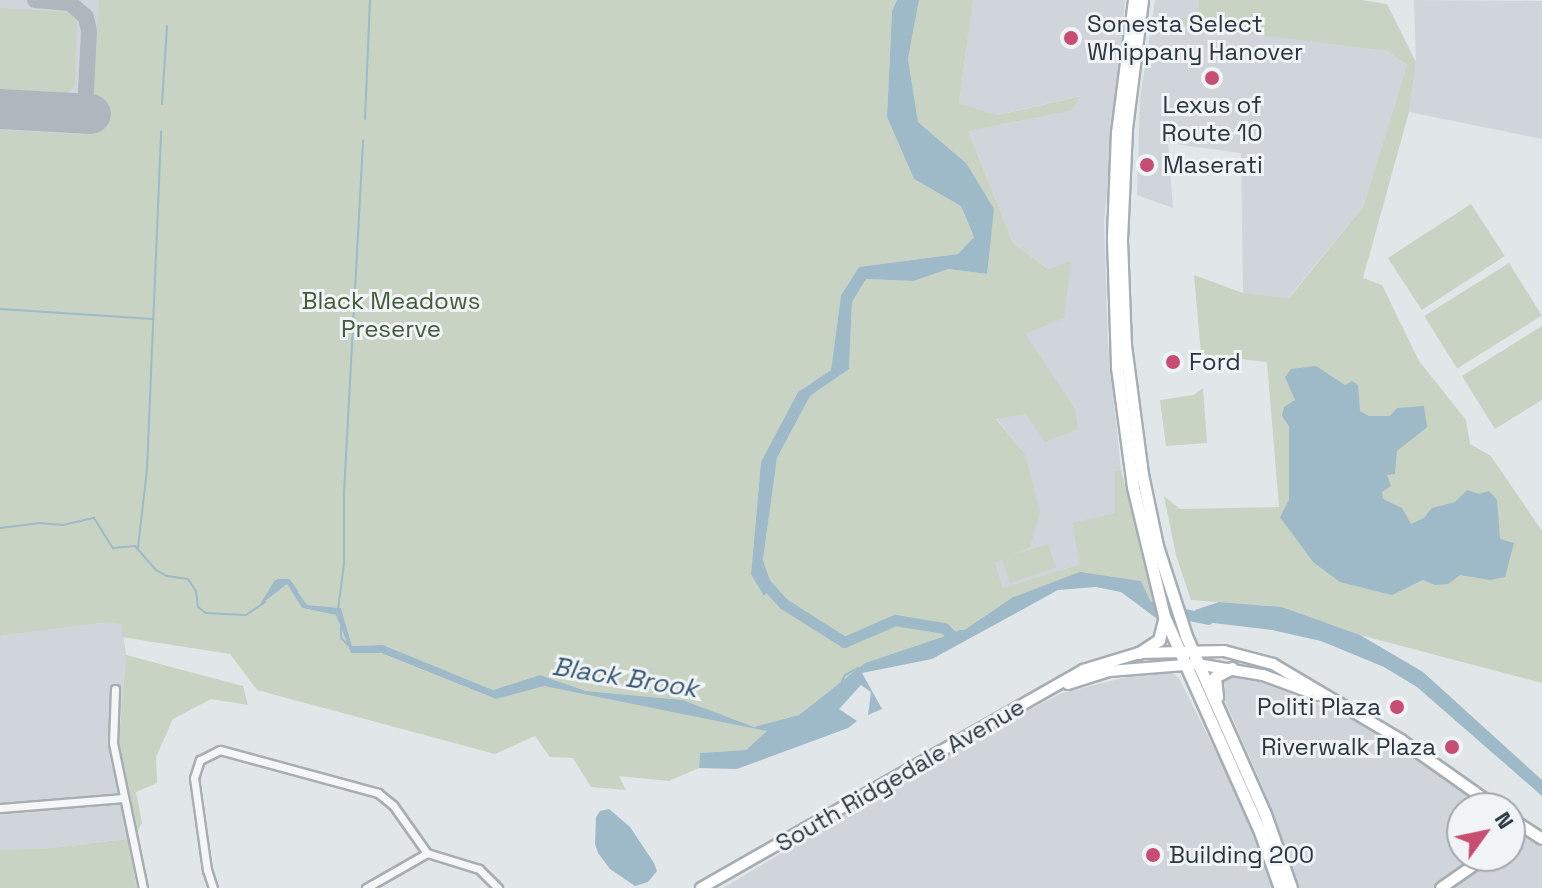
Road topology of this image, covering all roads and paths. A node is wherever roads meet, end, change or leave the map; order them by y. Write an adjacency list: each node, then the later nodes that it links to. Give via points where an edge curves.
1 (1134, 0): 3 (main road, via 1115,163 1115,341 1125,435)
2 (1142, 0): 4 (main road, via 1123,172 1123,310 1142,474 1167,581)
3 (1167, 633): 5 (main road); 6 (main road)
4 (1191, 649): 5 (main road, South Ridgedale Avenue); 8 (main road); 12 (main road, South Ridgedale Avenue, via 1273,664)
5 (1178, 650): 6 (main road, South Ridgedale Avenue); 7 (main road)
6 (1139, 653): 11 (main road, South Ridgedale Avenue, via 1095,665)
7 (1183, 664): 8 (main road, South Ridgedale Avenue); 11 (main road, South Ridgedale Avenue, via 1109,671); 26 (main road, via 1259,829)
8 (1197, 664): 9 (main road, South Ridgedale Avenue); 13 (main road)
9 (1232, 668): 12 (main road, South Ridgedale Avenue); 13 (main road, via 1215,677)
10 (115, 689): 15 (street, via 113,743)
11 (1051, 689): 18 (main road, South Ridgedale Avenue)
12 (1334, 701): 14 (main road)
13 (1219, 713): 27 (main road, via 1265,814)
14 (1475, 792)
15 (124, 798): 16 (street); 20 (street)
16 (0, 808)
17 (427, 853): 21 (street, via 393,805 378,793 220,750 200,760 194,778); 22 (street); 23 (street, via 479,869)
18 (748, 861): 24 (main road); 25 (main road)
19 (1464, 872): 28 (main road)
20 (143, 888)
21 (213, 888)
22 (366, 888)
23 (498, 888)
24 (701, 888)
25 (715, 888)
26 (1280, 888)
27 (1291, 888)
28 (1441, 888)

